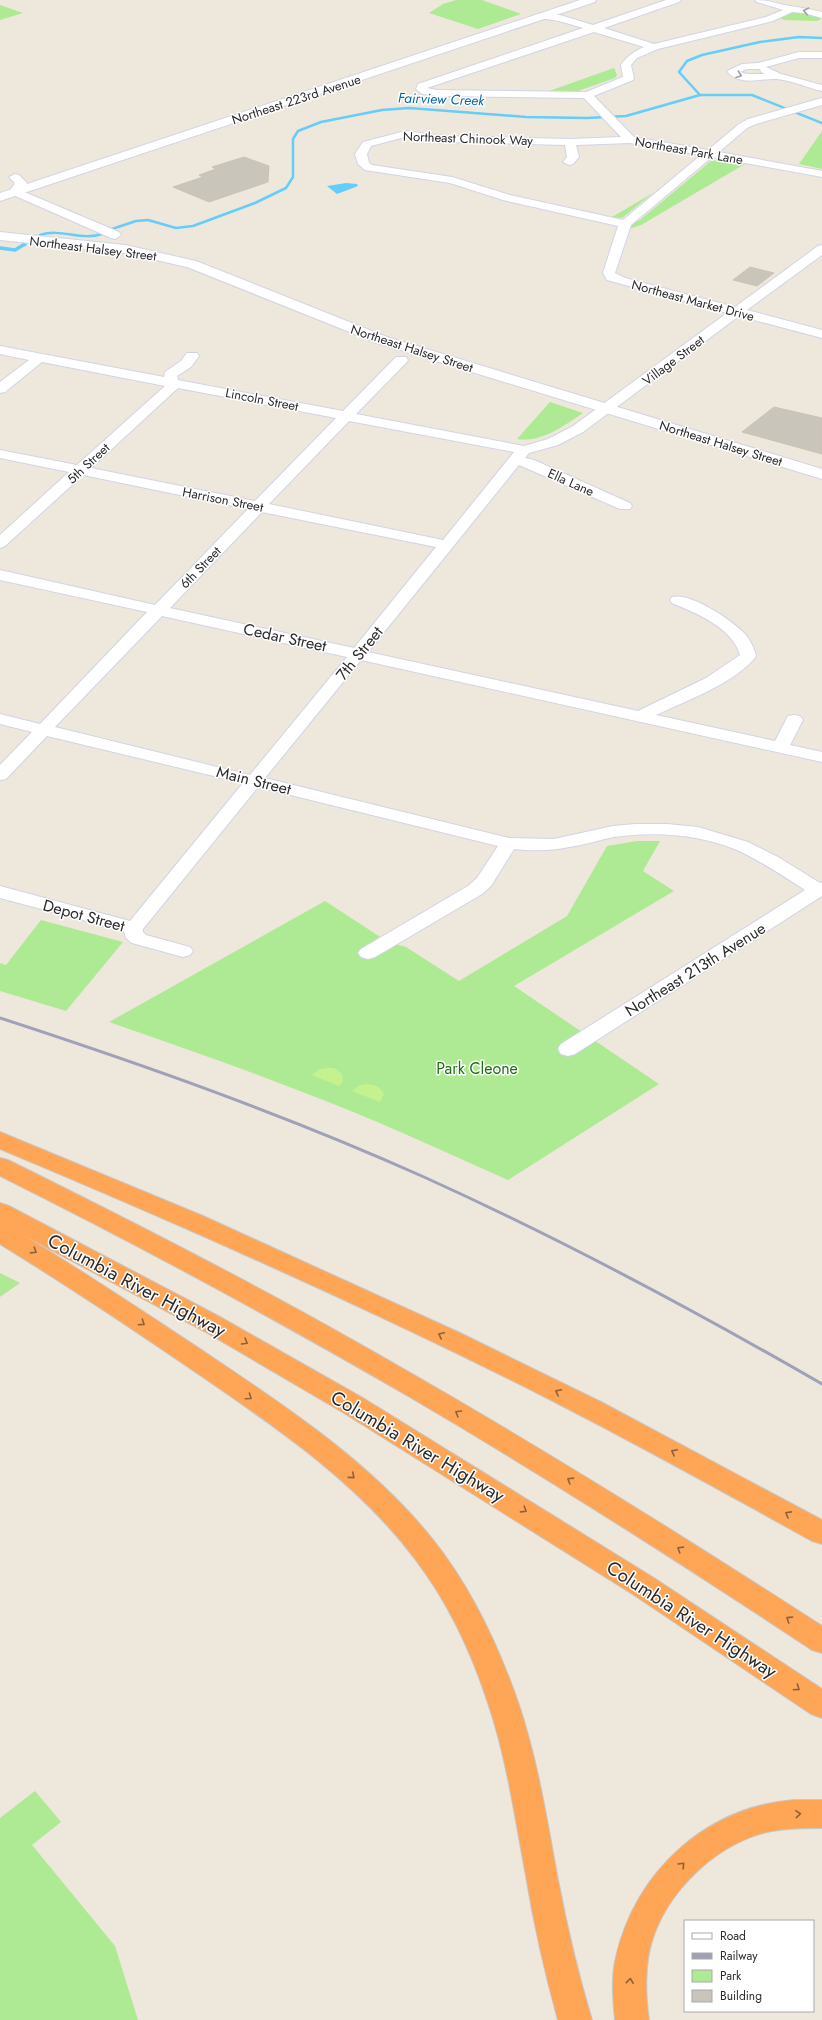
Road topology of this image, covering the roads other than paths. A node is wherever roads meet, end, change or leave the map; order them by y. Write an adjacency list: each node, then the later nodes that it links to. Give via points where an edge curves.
1 (591, 0): 6 (main road, Northeast 223rd Avenue)
2 (676, 0): 11 (street)
3 (760, 0): 4 (street)
4 (789, 10): 5 (street, one-way to 4, via 804,10); 7 (street)
5 (822, 15)
6 (544, 16): 11 (street); 28 (main road, Northeast 223rd Avenue)
7 (769, 19): 8 (street); 12 (street)
8 (788, 22)
9 (808, 22): 10 (street)
10 (822, 22)
11 (590, 30): 12 (street); 16 (street)
12 (650, 48): 19 (street, via 633,56 626,65 629,78)
13 (822, 55): 14 (street, via 799,55)
14 (760, 66): 15 (street); 15 (street, one-way to 15, via 746,66 732,71 745,77)
15 (777, 76): 17 (street)
16 (443, 80): 18 (street); 18 (street, via 428,83 421,89 430,93)
17 (822, 88)
18 (458, 92): 19 (street)
19 (587, 95): 21 (street, Northeast Park Lane)
20 (822, 100): 23 (street, via 750,122)
21 (630, 140): 22 (street, Northeast Chinook Way); 23 (street, Northeast Park Lane)
22 (570, 142): 24 (street, via 573,157); 31 (street, Northeast Chinook Way, via 446,139 405,134 367,144 361,154 364,164 370,168 452,180 507,198)
23 (709, 154): 26 (street, Northeast Park Lane); 31 (street)
24 (569, 162)
25 (4, 172): 27 (street)
26 (822, 174)
27 (16, 177): 28 (street); 29 (street, via 21,183)
28 (41, 184): 29 (main road, Northeast 223rd Avenue)
29 (15, 192): 30 (main road, Northeast 223rd Avenue); 32 (street)
30 (0, 197)
31 (624, 227): 35 (street, Northeast Market Drive, via 609,273 611,277)
32 (115, 235)
33 (0, 236): 43 (main road, Northeast Halsey Street, via 125,250 180,261 206,269 382,340)
34 (822, 249): 35 (street, Village Street)
35 (738, 312): 36 (street, Northeast Market Drive); 43 (street, Village Street)
36 (822, 334)
37 (0, 350): 39 (street, Lincoln Street)
38 (192, 356): 41 (street, via 186,364 170,375)
39 (39, 358): 41 (street, Lincoln Street); 42 (street)
40 (401, 360): 44 (street, 6th Street)
41 (171, 382): 44 (street, Lincoln Street); 47 (street, 5th Street, via 173,386)
42 (0, 389)
43 (608, 409): 46 (street, via 567,436); 48 (main road, Northeast Halsey Street)
44 (346, 416): 46 (street, Lincoln Street); 50 (street, 6th Street)
45 (0, 454): 47 (street, Harrison Street)
46 (520, 455): 49 (street, Ella Lane, via 529,463); 52 (street, 7th Street)
47 (81, 471): 50 (street, Harrison Street); 51 (street, 5th Street)
48 (822, 474)
49 (625, 506)
50 (259, 507): 52 (street, Harrison Street); 55 (street, 6th Street)
51 (0, 543)
52 (447, 545): 56 (street, 7th Street)
53 (0, 575): 55 (street, Cedar Street)
54 (678, 600): 57 (street, via 710,616 736,634 745,643 748,656 723,675)
55 (158, 610): 56 (street, Cedar Street); 60 (street, 6th Street)
56 (358, 653): 57 (street, Cedar Street); 64 (street, 7th Street)
57 (641, 716): 61 (street, Cedar Street)
58 (0, 719): 60 (street, Main Street)
59 (794, 720): 61 (street)
60 (42, 729): 63 (street, 6th Street); 64 (street, Main Street)
61 (780, 748): 62 (street, Cedar Street)
62 (822, 757)
63 (0, 775)
64 (256, 780): 65 (street, Main Street); 68 (street, 7th Street)
65 (509, 843): 66 (street, Main Street, via 550,844 637,829 691,832 742,846); 70 (street, via 484,882 475,890)
66 (820, 889): 71 (street, Northeast 213th Avenue)
67 (0, 892): 68 (street, Depot Street)
68 (134, 928): 69 (street, Depot Street, via 133,934 139,939)
69 (183, 951)
70 (368, 953)
71 (568, 1049)
72 (0, 1140): 76 (highway, one-way to 72, via 692,1461 386,1309)
73 (0, 1166): 77 (highway, one-way to 73, via 570,1480 444,1404 176,1254)
74 (0, 1212): 78 (highway, Columbia River Highway, one-way to 78, via 181,1307 480,1482 628,1576)
75 (0, 1232): 80 (highway, one-way to 80, via 116,1305 297,1430 370,1491 434,1563 464,1610 480,1642 504,1704 530,1806 546,1904)
76 (822, 1533)
77 (822, 1641)
78 (822, 1705)
79 (822, 1814): 81 (highway, one-way to 79, via 629,1986 634,1951 647,1914 662,1888 684,1863 710,1843 740,1827 767,1818)
80 (575, 2020)
81 (632, 2020)

